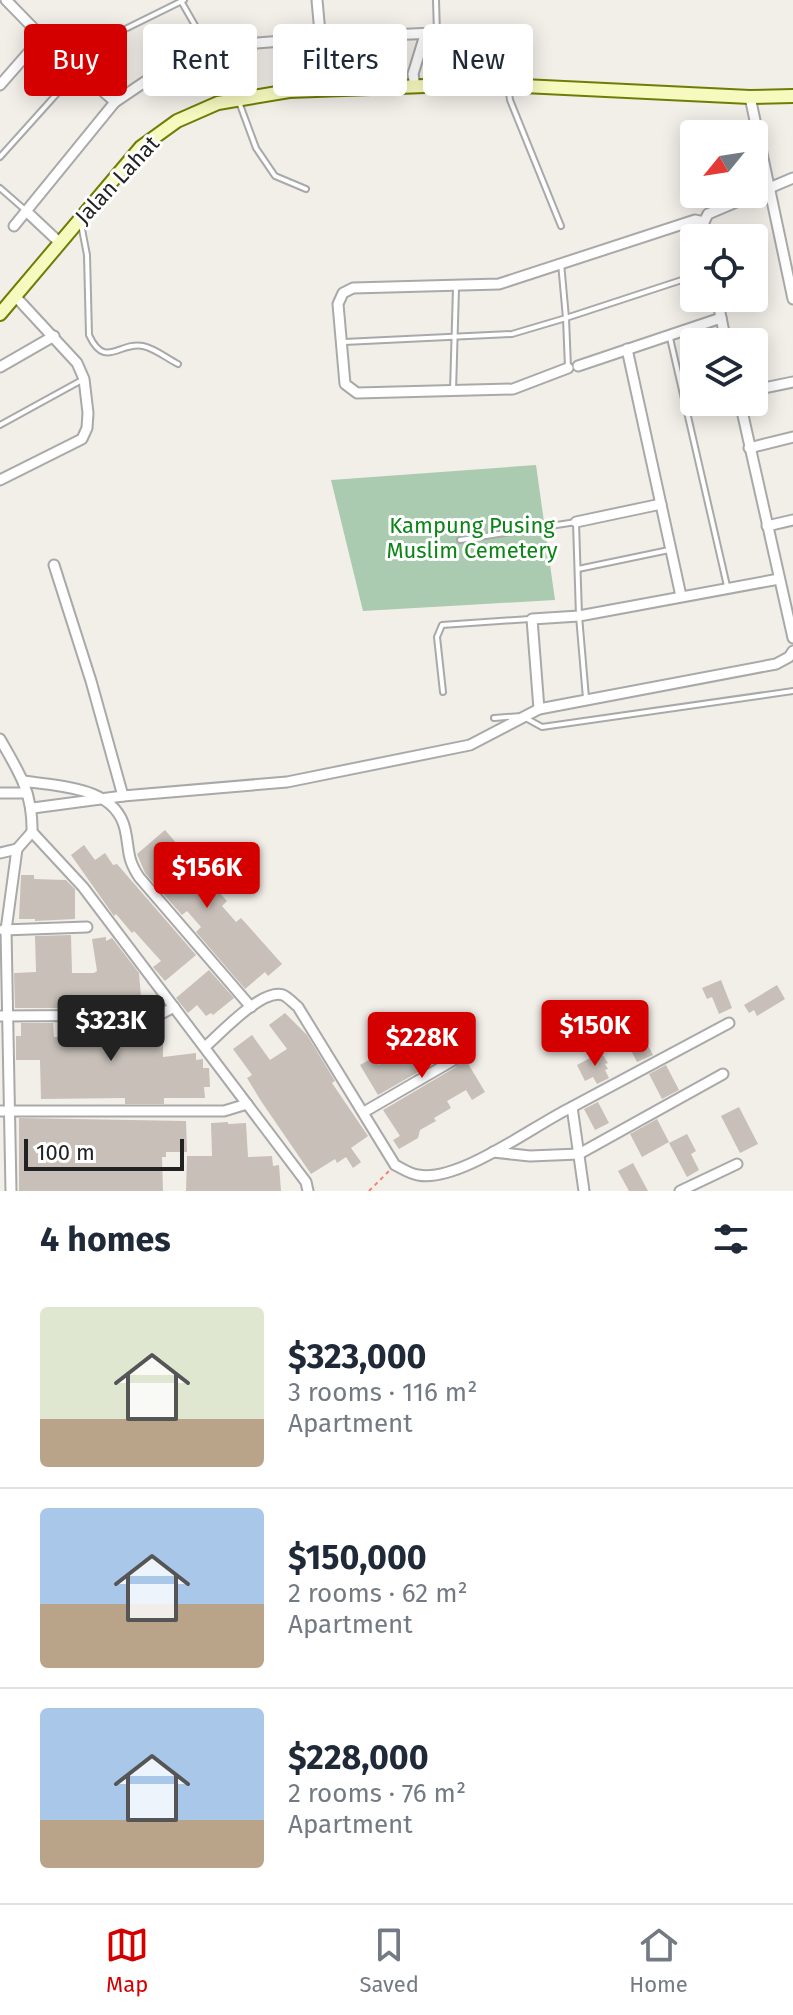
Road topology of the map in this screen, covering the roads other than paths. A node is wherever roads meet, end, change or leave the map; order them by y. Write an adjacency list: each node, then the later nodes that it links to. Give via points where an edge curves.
1 (6, 0): 5 (street)
2 (182, 0): 6 (lane); 9 (lane)
3 (317, 0): 7 (street)
4 (436, 0): 8 (lane)
5 (29, 24)
6 (195, 24)
7 (319, 24)
8 (437, 24)
9 (127, 28)
10 (423, 42): 16 (street, via 413,74)
11 (24, 58): 13 (street)
12 (143, 83): 25 (street)
13 (0, 85)
14 (533, 86): 23 (main road, Jalan Lahat)
15 (407, 87): 16 (main road, Jalan Lahat)
16 (415, 87): 17 (main road, Jalan Lahat)
17 (423, 87)
18 (273, 95): 24 (main road, Jalan Lahat)
19 (54, 96): 26 (lane)
20 (108, 96): 25 (street)
21 (509, 96): 35 (lane)
22 (793, 96): 23 (main road, Jalan Lahat)
23 (750, 97): 30 (street)
24 (239, 100): 29 (lane, via 256,148 275,176); 32 (main road, Jalan Lahat, via 177,121 141,147)
25 (115, 102): 31 (street)
26 (0, 157)
27 (793, 178): 30 (street)
28 (0, 188): 31 (lane)
29 (306, 189)
30 (770, 189): 33 (street, via 708,214); 38 (street)
31 (26, 211): 34 (street); 36 (street)
32 (80, 218): 36 (main road, Jalan Lahat); 53 (lane, via 94,345 115,353 141,346)
33 (704, 222): 37 (street, via 695,220)
34 (14, 226)
35 (561, 226)
36 (59, 242): 41 (main road, Jalan Lahat)
37 (561, 263): 40 (street, via 499,284); 45 (lane)
38 (790, 265): 42 (street)
39 (680, 281): 45 (lane)
40 (456, 286): 50 (lane); 51 (street, via 353,288 338,304)
41 (15, 296): 44 (main road, Jalan Lahat); 49 (street)
42 (793, 299)
43 (720, 312): 46 (street)
44 (0, 314)
45 (566, 318): 50 (lane, via 512,334); 55 (lane)
46 (721, 318): 47 (street); 48 (street)
47 (723, 328)
48 (670, 335): 52 (street); 74 (lane)
49 (54, 336): 54 (street); 56 (street)
50 (454, 336): 51 (lane); 59 (lane)
51 (342, 342): 59 (street, via 345,384 357,393)
52 (627, 349): 55 (street); 65 (street)
53 (178, 364)
54 (0, 367)
55 (573, 367): 59 (street, via 513,389)
56 (84, 379): 61 (lane); 64 (street, via 88,413 82,439)
57 (793, 382): 58 (street)
58 (768, 387)
59 (453, 392)
60 (743, 416): 63 (street)
61 (0, 425)
62 (793, 437): 63 (street)
63 (749, 448): 68 (street)
64 (0, 480)
65 (661, 504): 67 (street); 70 (street)
66 (793, 520): 68 (street)
67 (576, 522): 69 (lane); 72 (lane)
68 (767, 526): 73 (street)
69 (460, 540)
70 (671, 550): 72 (lane); 75 (street)
71 (54, 565): 90 (street)
72 (578, 569): 76 (lane)
73 (779, 579): 74 (street); 78 (street)
74 (728, 588): 75 (street)
75 (681, 596): 76 (street)
76 (579, 616): 77 (street); 82 (lane)
77 (532, 619): 81 (lane, via 442,625 437,637); 83 (street)
78 (793, 638)
79 (793, 651): 82 (street, via 776,664)
80 (793, 691): 84 (lane, via 542,727)
81 (443, 692)
82 (586, 700): 83 (street)
83 (539, 709): 84 (street)
84 (522, 716): 85 (lane); 90 (street, via 470,745 287,782)
85 (494, 718)
86 (0, 739): 87 (street)
87 (24, 781): 89 (street); 91 (street)
88 (0, 793): 89 (street)
89 (27, 793): 92 (street)
90 (123, 796): 91 (street)
91 (106, 800): 92 (street); 99 (street, via 125,828 129,862 139,877)
92 (33, 808): 93 (street)
93 (32, 832): 94 (street); 98 (street, via 83,887)
94 (17, 849): 95 (street); 97 (street)
95 (0, 853)
96 (87, 927): 97 (street)
97 (3, 930): 100 (street)
98 (174, 1007): 100 (street, via 159,1015); 102 (street)
99 (251, 1007): 102 (street); 108 (street, via 272,994 298,1007)
100 (4, 1016): 107 (street)
101 (729, 1023): 106 (street)
102 (205, 1047): 105 (street)
103 (452, 1061): 108 (street)
104 (723, 1074): 110 (street)
105 (247, 1104): 107 (street, via 224,1111); 113 (street)
106 (572, 1107): 109 (street); 110 (street)
107 (4, 1111): 112 (street)
108 (364, 1112): 109 (street, via 395,1165 415,1175 450,1172)
109 (493, 1152): 110 (street)
110 (579, 1154): 114 (street)
111 (737, 1164): 115 (street)
112 (11, 1191)
113 (308, 1191)
114 (584, 1191)
115 (680, 1191)

